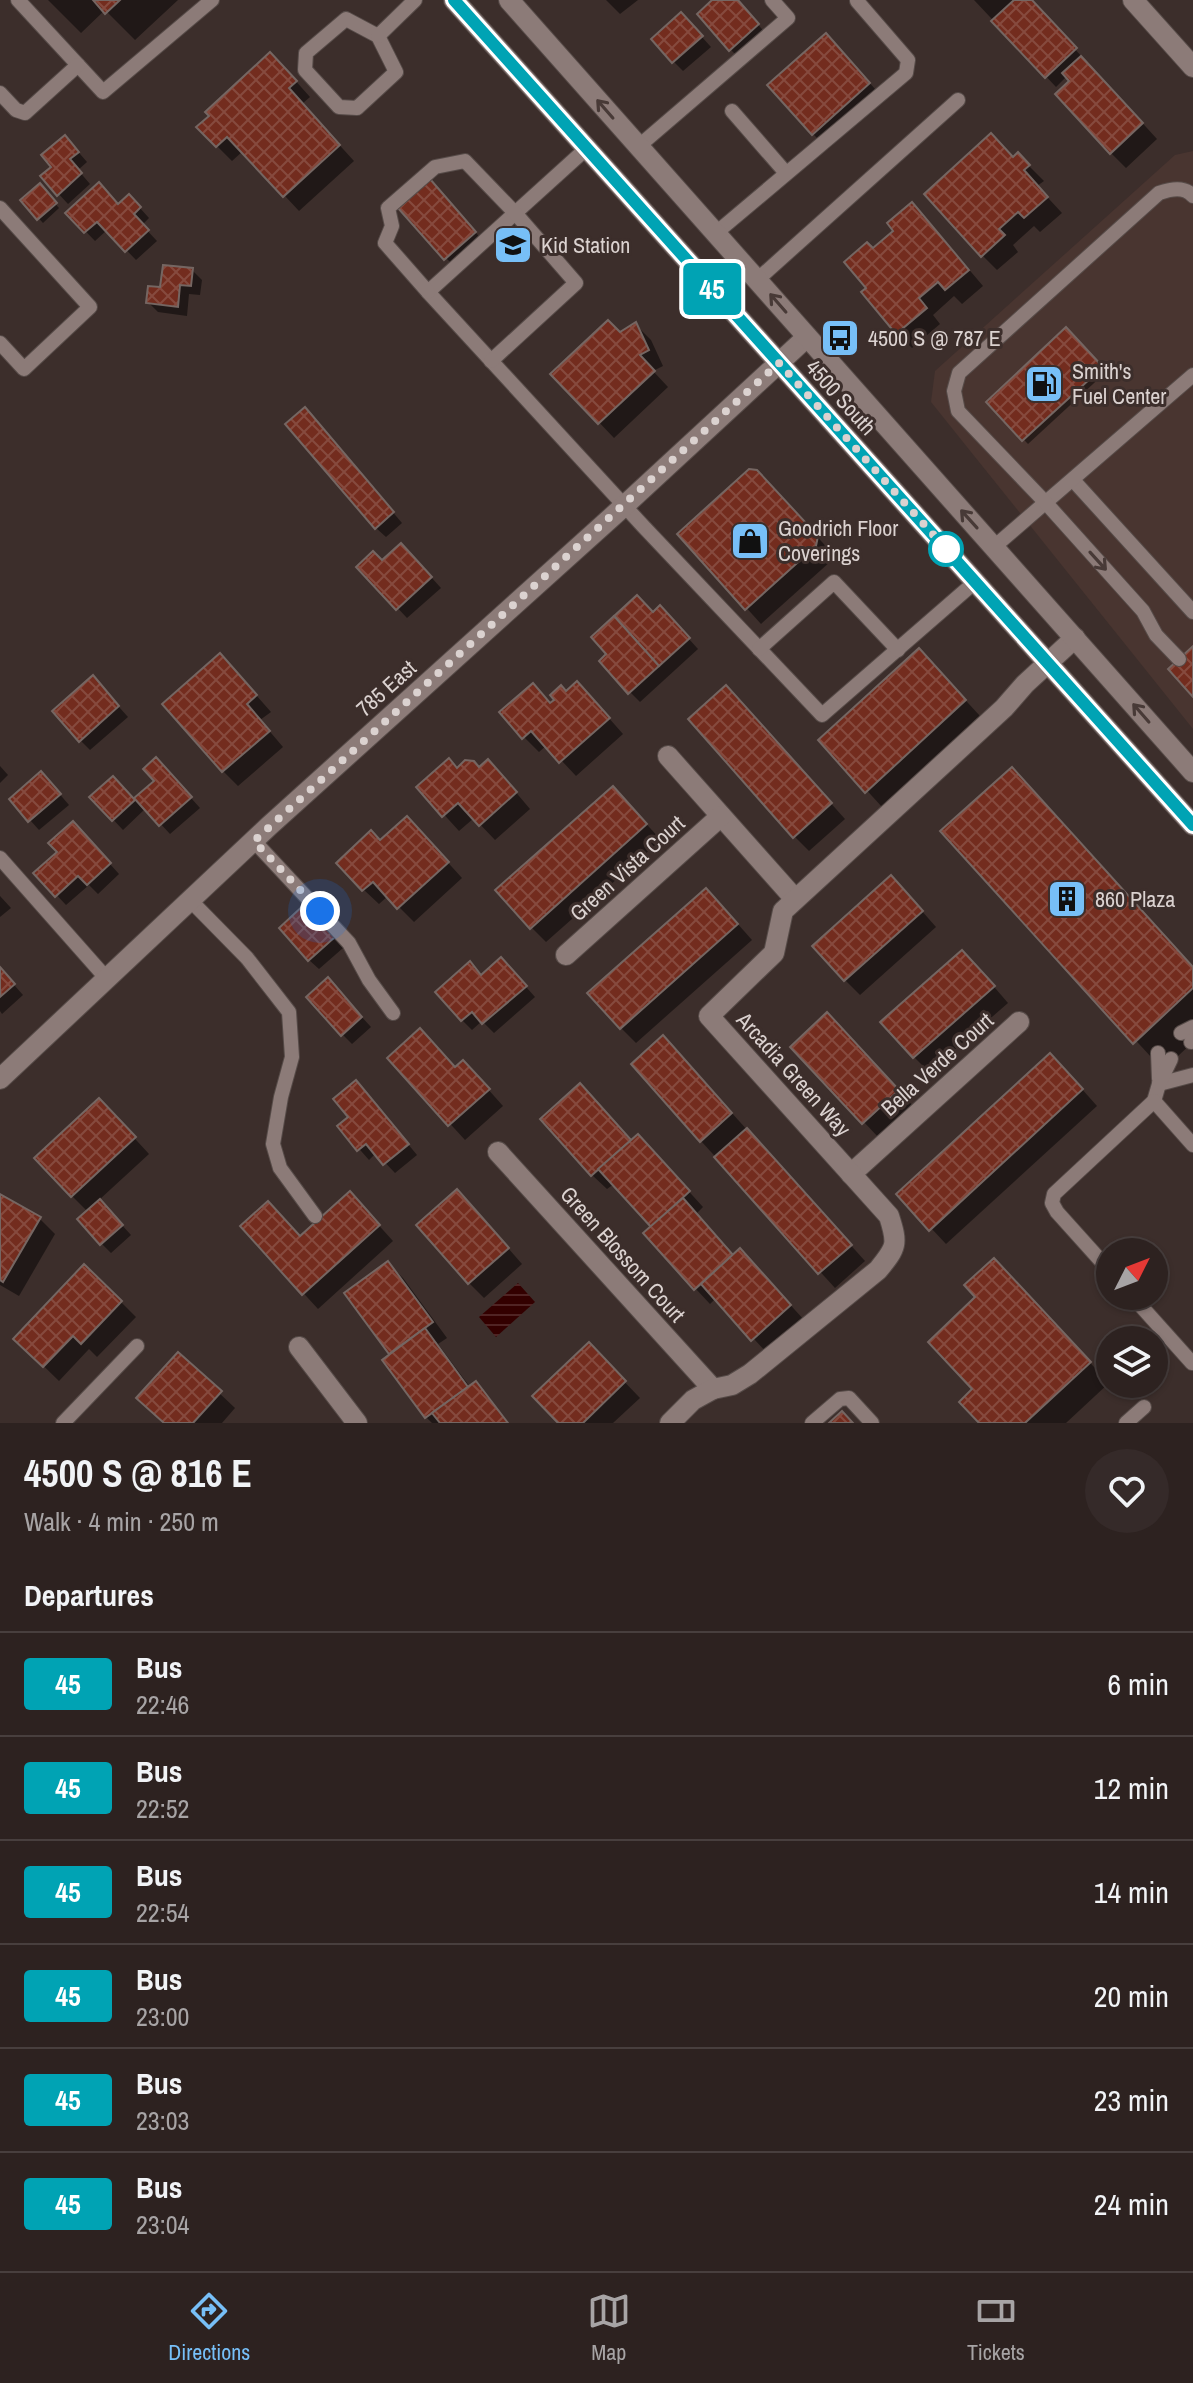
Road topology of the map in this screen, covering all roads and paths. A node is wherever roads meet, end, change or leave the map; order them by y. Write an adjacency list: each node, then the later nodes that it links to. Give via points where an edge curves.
1 (18, 0): 10 (lane)
2 (212, 0): 10 (lane, via 103,92)
3 (415, 0): 9 (lane)
4 (454, 0): 16 (street, 4500 South)
5 (509, 0): 15 (street, 4500 South, one-way to 5)
6 (772, 0): 15 (lane, via 788,18)
7 (1133, 0): 11 (street)
8 (857, 1): 17 (lane, via 908,60 906,73)
9 (378, 36): 9 (lane, via 346,19 306,53 305,70 339,107 357,108 396,72)
10 (78, 65): 12 (lane, via 25,113)
11 (1193, 67)
12 (0, 93)
13 (958, 100): 23 (lane)
14 (732, 111): 17 (lane)
15 (639, 146): 22 (street, 4500 South)
16 (587, 148): 20 (lane); 28 (street, 4500 South)
17 (786, 173): 22 (lane)
18 (1193, 196): 31 (lane, via 1173,188 1159,193 959,373 954,391 958,411)
19 (0, 208): 21 (lane)
20 (516, 214): 24 (lane); 24 (lane, via 465,161 435,167 388,208 392,226 385,243); 27 (lane, via 576,283)
21 (6, 225): 26 (lane, via 90,307 24,369)
22 (716, 233): 23 (street, 4500 South)
23 (757, 280): 25 (street, 4500 South, one-way to 23)
24 (428, 292): 27 (lane)
25 (807, 337): 28 (street, 785 East); 33 (street, 4500 South, one-way to 25)
26 (0, 343)
27 (491, 361): 32 (lane)
28 (779, 363): 32 (street, 785 East); 34 (street, 4500 South)
29 (1193, 375): 30 (lane)
30 (1073, 480): 31 (lane); 35 (lane)
31 (1046, 503): 33 (lane); 39 (lane, one-way to 39)
32 (624, 506): 37 (lane); 45 (street, 785 East)
33 (994, 547): 36 (street, 4500 South)
34 (975, 582): 38 (lane); 40 (street, 4500 South)
35 (1193, 612)
36 (1075, 638): 40 (street, Arcadia Green Way); 42 (street, 4500 South, one-way to 36)
37 (759, 649): 38 (lane, via 822,715); 38 (lane, via 834,582)
38 (898, 650)
39 (1179, 659)
40 (1048, 663): 44 (street, 4500 South); 47 (street, Arcadia Green Way)
41 (668, 756): 43 (street, Green Vista Court)
42 (1193, 772)
43 (721, 816): 47 (street, Green Vista Court); 49 (street, Green Vista Court)
44 (1193, 825)
45 (254, 841): 48 (street, 785 East); 51 (lane, via 349,943)
46 (0, 858): 50 (lane)
47 (795, 899): 60 (street, Arcadia Green Way, via 783,911 774,953 709,1016)
48 (191, 901): 50 (street, 785 East); 61 (lane, via 247,958 289,1012 292,1057 273,1144 280,1168)
49 (566, 955)
50 (107, 979): 55 (street, 785 East)
51 (393, 1013)
52 (1019, 1022): 60 (street, Bella Verde Court)
53 (1165, 1056): 56 (lane)
54 (1190, 1072): 56 (lane)
55 (0, 1079)
56 (1159, 1084): 57 (lane)
57 (1154, 1101): 58 (lane); 62 (lane, via 1054,1194 1057,1212)
58 (1193, 1145)
59 (498, 1152): 67 (street, Green Blossom Court)
60 (851, 1174): 67 (street, Arcadia Green Way, via 889,1216 896,1240 892,1253 750,1374)
61 (315, 1216)
62 (1096, 1255)
63 (1145, 1310): 66 (lane)
64 (137, 1346): 69 (lane)
65 (299, 1347): 70 (street)
66 (1193, 1364)
67 (713, 1389): 71 (street, Arcadia Green Way)
68 (1144, 1407): 74 (lane)
69 (63, 1423)
70 (357, 1423)
71 (670, 1423)
72 (812, 1423): 73 (lane, via 840,1399 849,1398)
73 (872, 1423)
74 (1126, 1423)

